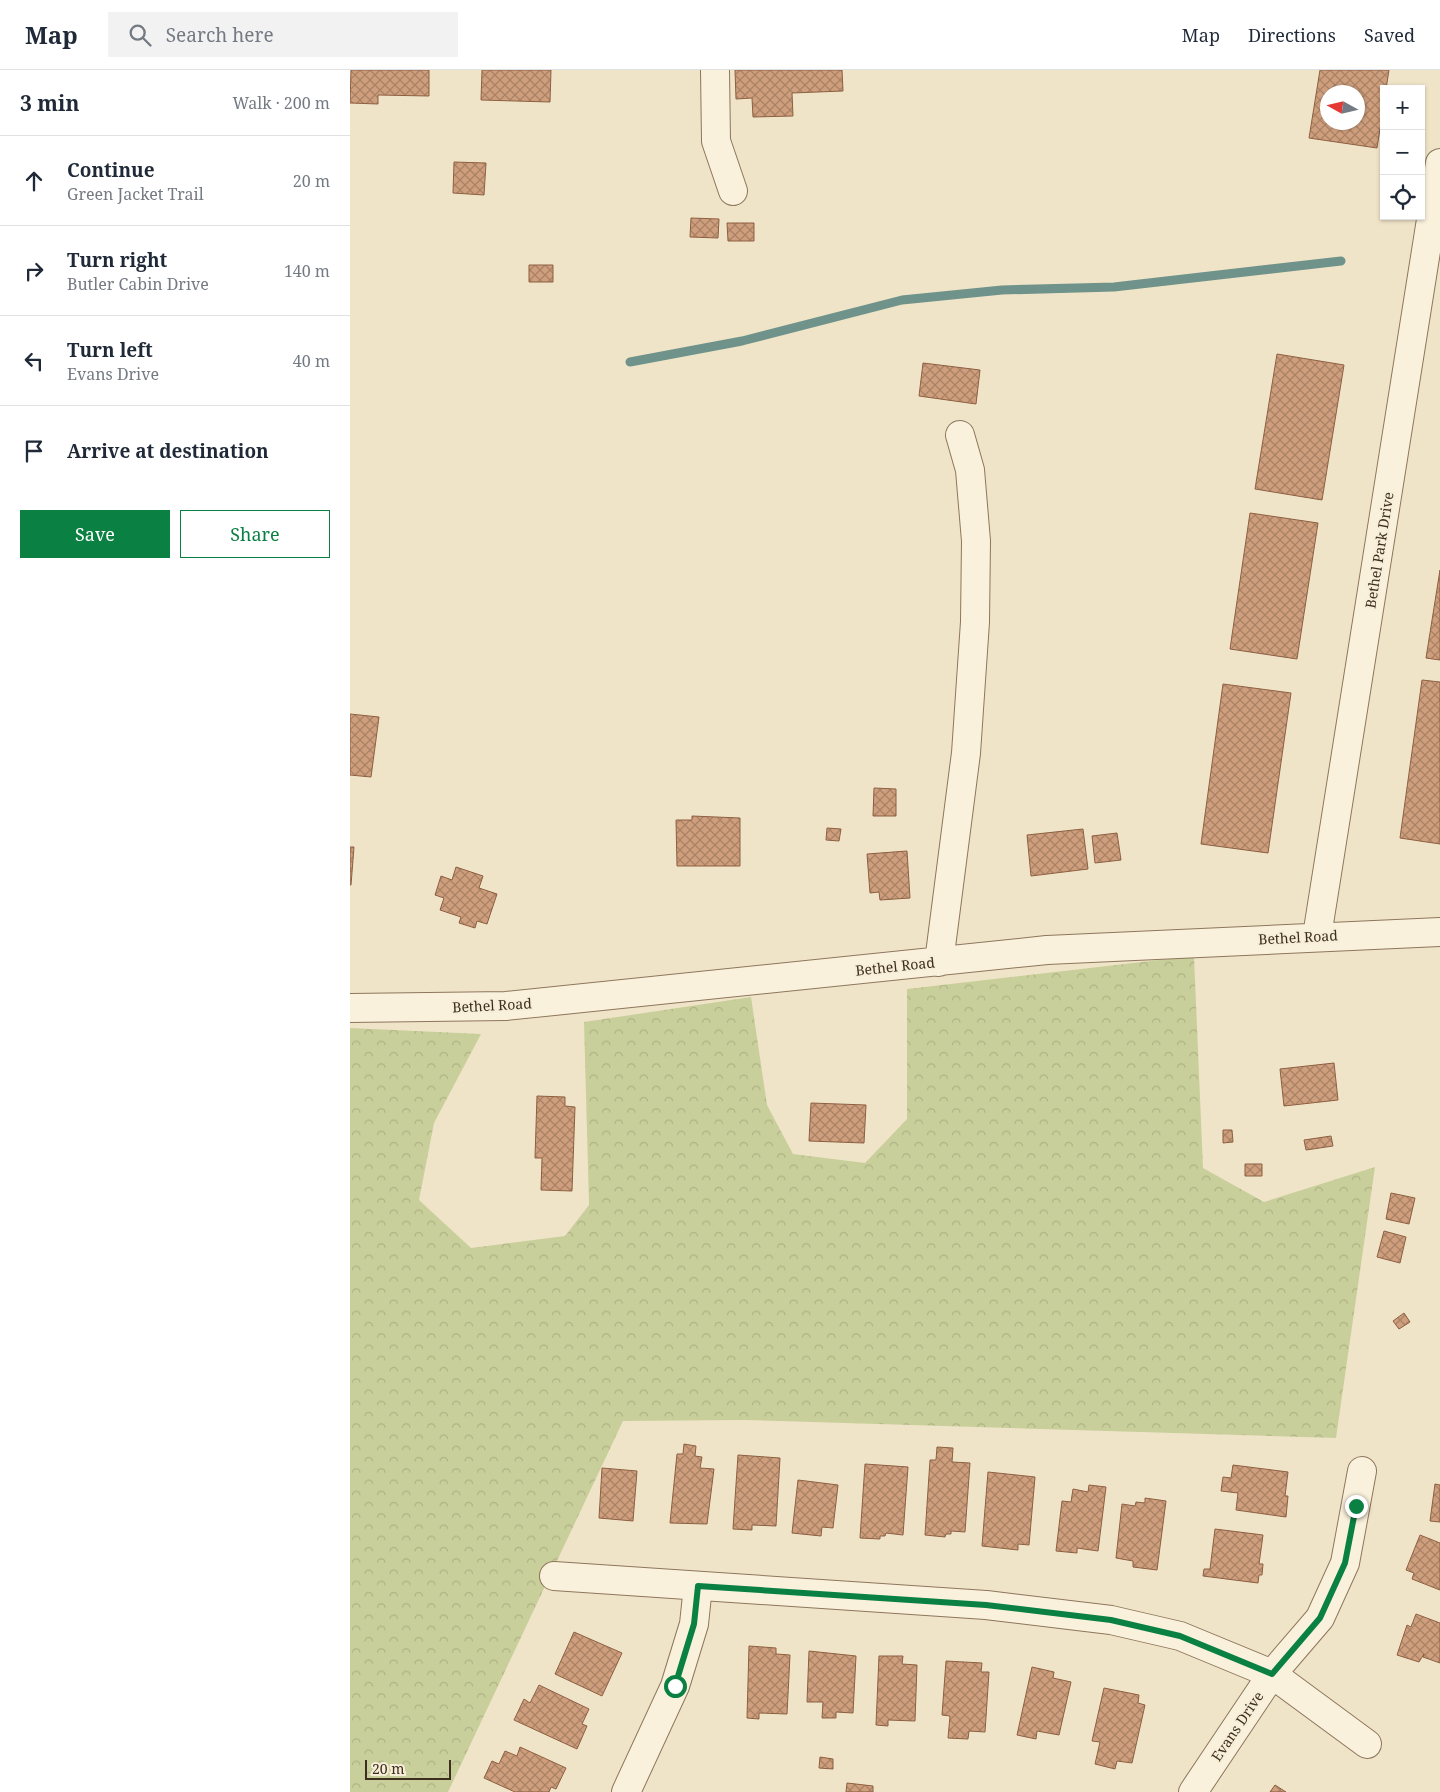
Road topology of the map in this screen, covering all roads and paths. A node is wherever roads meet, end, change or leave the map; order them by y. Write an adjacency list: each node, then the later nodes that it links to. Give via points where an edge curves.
1 (715, 70): 3 (street, via 716,141)
2 (1440, 163): 6 (street, Bethel Park Drive)
3 (733, 191)
4 (960, 435): 7 (street, via 970,470 976,541 975,622 966,753)
5 (1440, 932): 6 (street, Bethel Road)
6 (1317, 936): 7 (street, Bethel Road, via 1048,950)
7 (939, 962): 8 (street, Bethel Road, via 499,1007)
8 (350, 1008)
9 (1362, 1471): 12 (street, Evans Drive, via 1345,1563 1320,1618)
10 (554, 1576): 11 (street)
11 (698, 1586): 12 (street, via 986,1605 1111,1620 1180,1636); 14 (street, via 694,1624 675,1686)
12 (1272, 1674): 13 (street); 15 (street, Evans Drive)
13 (1367, 1744)
14 (626, 1792)
15 (1193, 1792)

